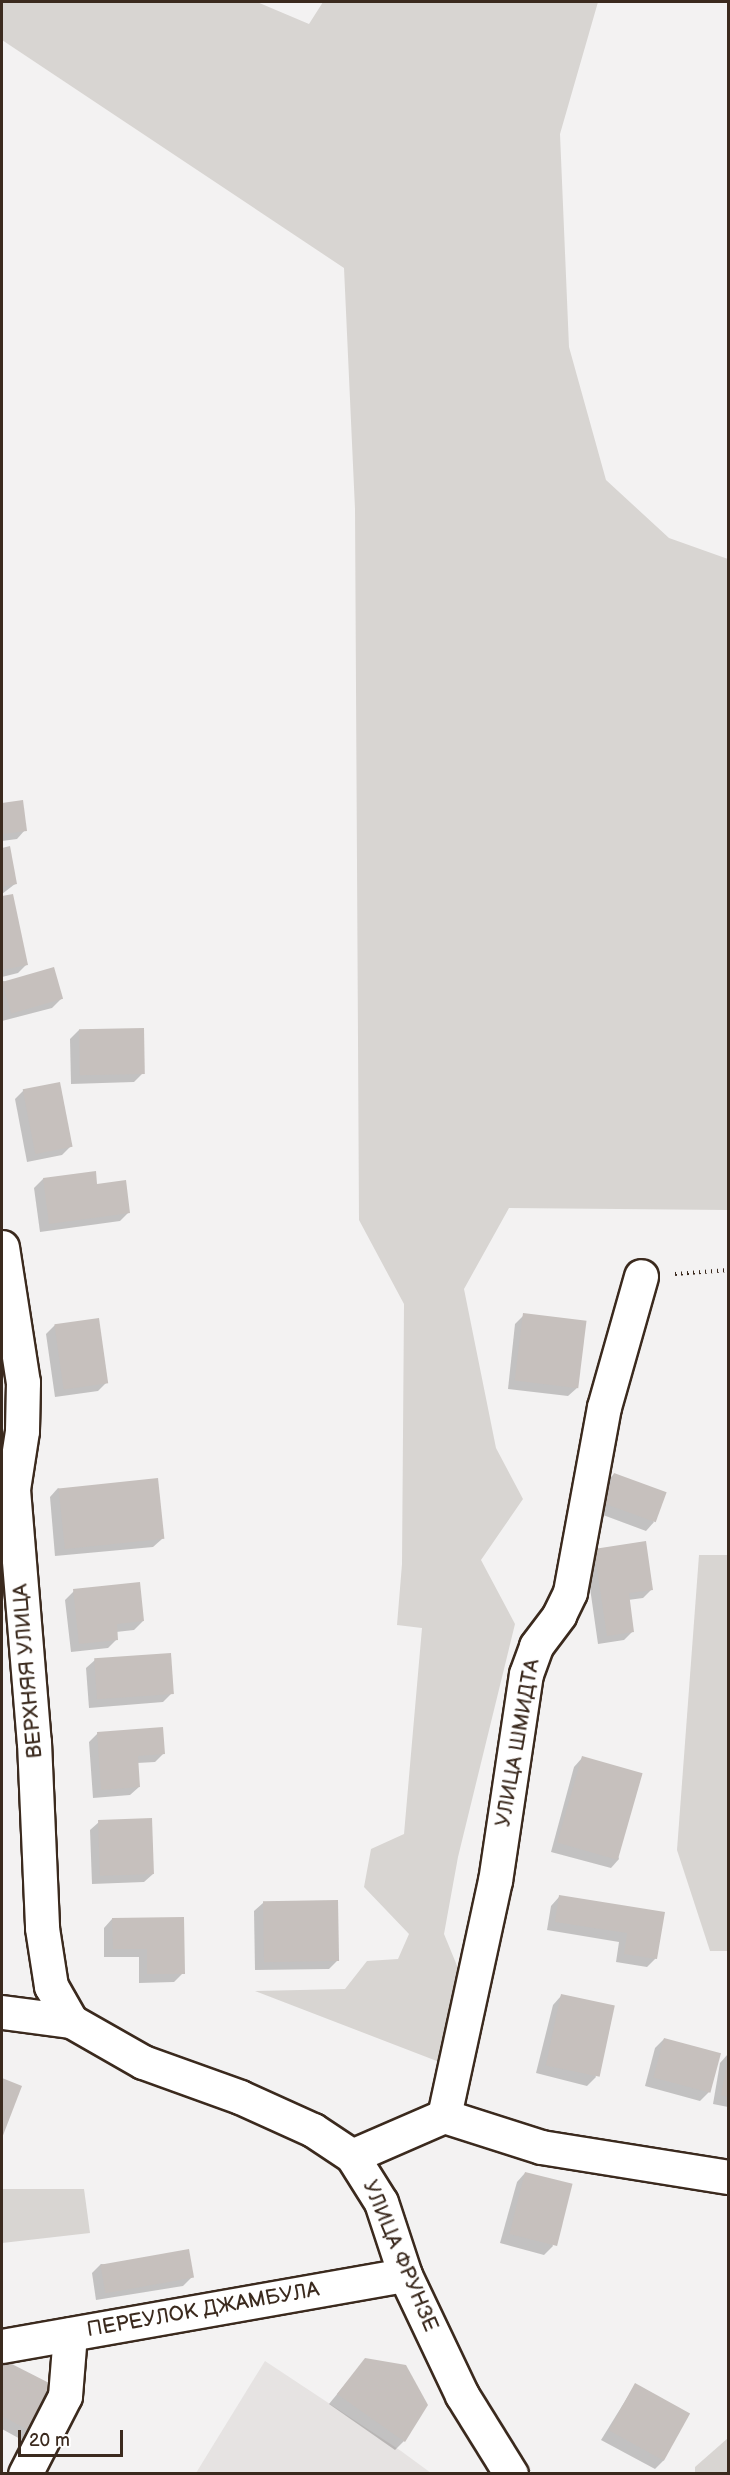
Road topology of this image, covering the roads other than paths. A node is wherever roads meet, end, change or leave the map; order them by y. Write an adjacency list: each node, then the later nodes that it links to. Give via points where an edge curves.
1 (2, 1247): 4 (street, ВЕРХНЯЯ УЛИЦА, via 23,1382 22,1431 13,1489 34,1754 42,1928 51,1986)
2 (641, 1276): 5 (street, УЛИЦА ШМИДТА, via 604,1407 570,1592 559,1616 536,1646 526,1674 495,1881)
3 (2, 2012): 4 (street)
4 (71, 2021): 6 (street, УЛИЦА ФРУНЗЕ, via 143,2062 240,2097 313,2130)
5 (444, 2116): 6 (street); 7 (street, via 541,2147)
6 (352, 2156): 8 (street, УЛИЦА ФРУНЗЕ, via 381,2202)
7 (729, 2177)
8 (405, 2275): 9 (street, ПЕРЕУЛОК ДЖАМБУЛА); 12 (street, УЛИЦА ФРУНЗЕ, via 462,2395)
9 (70, 2334): 10 (street, ПЕРЕУЛОК ДЖАМБУЛА); 11 (street, via 65,2396)
10 (2, 2346)
11 (25, 2474)
12 (511, 2474)

